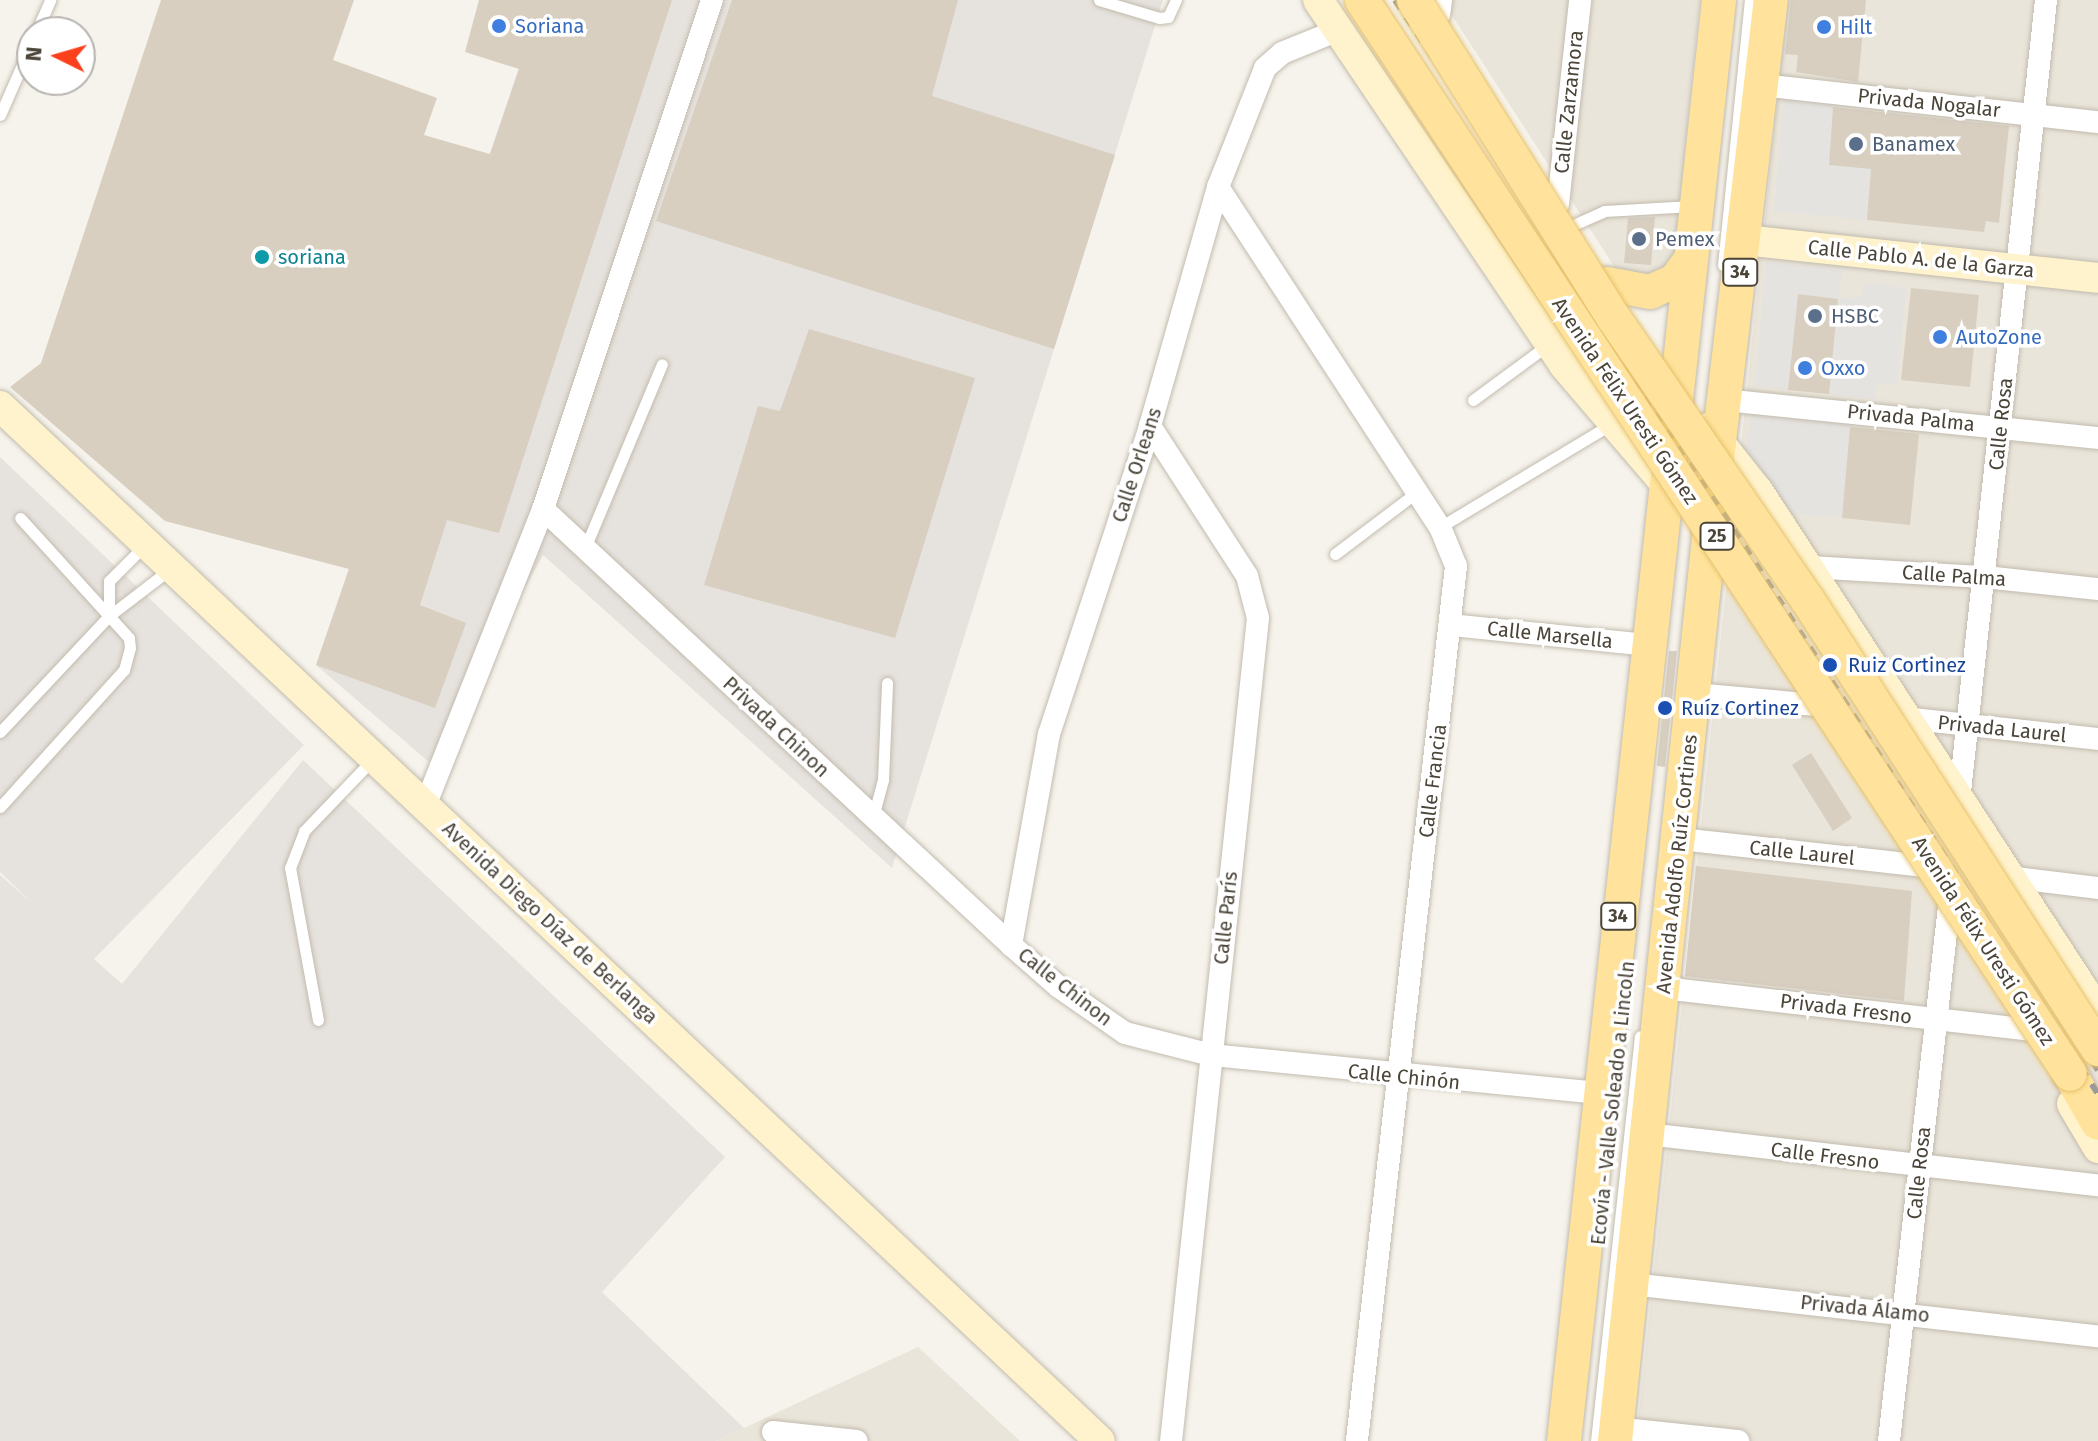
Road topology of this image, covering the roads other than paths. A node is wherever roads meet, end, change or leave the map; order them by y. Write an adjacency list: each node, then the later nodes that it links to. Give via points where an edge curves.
1 (712, 0): 40 (street)
2 (1099, 0): 3 (lane, via 1159,18 1168,17)
3 (1176, 0)
4 (1318, 0): 13 (street)
5 (1362, 0): 84 (main road, Avenida Félix Uresti Gómez / 25, bridge)
6 (1580, 0): 21 (street, Calle Zarzamora)
7 (1719, 0): 20 (main road, Avenida Adolfo Ruíz Cortines / 34)
8 (1732, 0): 33 (lane)
9 (1750, 0): 27 (lane)
10 (1771, 0): 15 (main road, Avenida Adolfo Ruíz Cortines / 34)
11 (2046, 0): 17 (street, Calle Rosa)
12 (1431, 4): 21 (street); 80 (main road, Avenida Félix Uresti Gómez / 25, bridge, via 1613,317 1807,599)
13 (1336, 31): 19 (street, Calle Orleans, via 1282,53 1265,68); 29 (street)
14 (16, 78): 16 (lane)
15 (1761, 85): 17 (street, Privada Nogalar); 22 (main road, Avenida Adolfo Ruíz Cortines / 34)
16 (0, 115)
17 (2035, 115): 18 (street, Privada Nogalar); 24 (street, Calle Rosa)
18 (2098, 122)
19 (1218, 187): 35 (street, Calle Orleans); 38 (street, Calle Francia)
20 (1696, 206): 21 (lane); 23 (main road, Avenida Adolfo Ruíz Cortines / 34)
21 (1564, 215): 26 (street)
22 (1744, 240): 24 (street, Calle Pablo A. de la Garza); 33 (main road, Avenida Adolfo Ruíz Cortines / 34)
23 (1691, 259): 26 (main road, via 1675,281 1650,292); 33 (main road, Avenida Adolfo Ruíz Cortines / 34)
24 (2017, 270): 25 (street, Calle Pablo A. de la Garza); 36 (street, Calle Rosa)
25 (2098, 278)
26 (1607, 284): 28 (street)
27 (1721, 284)
28 (1636, 327): 29 (street, via 1626,353 1604,369 1590,372); 33 (street)
29 (1557, 354): 31 (lane); 34 (street)
30 (662, 364): 45 (lane)
31 (1473, 400)
32 (0, 406): 44 (street, Avenida Diego Díaz de Berlanga)
33 (1704, 412): 36 (street, Privada Palma); 39 (main road, Avenida Adolfo Ruíz Cortines / 34); 43 (main road, Avenida Adolfo Ruíz Cortines / 34); 47 (street)
34 (1613, 422): 39 (street); 42 (lane)
35 (1150, 426): 73 (street, Calle Orleans, via 1049,734); 81 (street, Calle París, via 1247,576 1257,607)
36 (2001, 428): 37 (street, Privada Palma); 49 (street, Calle Rosa)
37 (2098, 438)
38 (1417, 492): 42 (street, Calle Francia); 46 (lane)
39 (1672, 492): 43 (street); 54 (main road, Avenida Adolfo Ruíz Cortines / 34)
40 (543, 509): 45 (street, Privada Chinon); 65 (street)
41 (20, 518): 52 (lane)
42 (1440, 527): 53 (street, Calle Francia, via 1456,566)
43 (1702, 534): 50 (street); 56 (main road, Avenida Adolfo Ruíz Cortines / 34)
44 (145, 545): 48 (street, Avenida Diego Díaz de Berlanga); 52 (lane, via 109,581)
45 (585, 548): 67 (street, Privada Chinon)
46 (1335, 554)
47 (1809, 567): 49 (street, Calle Palma); 50 (street, via 1751,558 1739,571); 58 (street)
48 (170, 569): 52 (lane, via 124,610); 62 (street, Avenida Diego Díaz de Berlanga)
49 (1985, 577): 51 (street, Calle Palma); 59 (street, Calle Rosa)
50 (1738, 589): 57 (street)
51 (2098, 589)
52 (109, 616): 60 (lane); 66 (lane, via 129,638 124,670)
53 (1451, 625): 54 (street, Calle Marsella); 82 (street, Calle Francia)
54 (1654, 647): 83 (main road, Avenida Adolfo Ruíz Cortines / 34)
55 (887, 683): 67 (lane, via 883,780)
56 (1695, 694): 57 (street); 68 (main road, Avenida Adolfo Ruíz Cortines / 34)
57 (1815, 705): 69 (street)
58 (1905, 718): 59 (street, Privada Laurel); 64 (street)
59 (1971, 725): 61 (street, Privada Laurel); 64 (street, Calle Rosa)
60 (0, 732)
61 (2098, 739)
62 (374, 758): 65 (street, Avenida Diego Díaz de Berlanga); 78 (lane, via 304,831 290,868)
63 (1649, 765): 99 (lane, Ecovía - Valle Soleado a Lincoln)
64 (1959, 801): 70 (street)
65 (425, 806): 95 (street, Avenida Diego Díaz de Berlanga)
66 (0, 807)
67 (873, 817): 73 (street, Privada Chinon)
68 (1680, 839): 69 (street, Calle Laurel); 74 (main road, Avenida Adolfo Ruíz Cortines / 34)
69 (1923, 866): 72 (street)
70 (2008, 877): 71 (street); 75 (street)
71 (2098, 888)
72 (1949, 906): 77 (street, Calle Rosa); 79 (street)
73 (1011, 945): 81 (street, Calle Chinon, via 1069,995 1125,1033)
74 (1663, 988): 77 (street, Privada Fresno); 85 (main road, Avenida Adolfo Ruíz Cortines / 34)
75 (2098, 1012)
76 (1642, 1018): 93 (lane)
77 (1935, 1019): 79 (street, Privada Fresno); 87 (street, Calle Rosa)
78 (318, 1020)
79 (2029, 1030): 86 (street)
80 (2098, 1049)
81 (1211, 1055): 82 (street, Calle Chinón); 96 (street, Calle París)
82 (1399, 1077): 83 (street, Calle Chinón); 97 (street, Calle Francia)
83 (1598, 1093): 98 (main road, Avenida Adolfo Ruíz Cortines / 34)
84 (2098, 1123)
85 (1647, 1134): 87 (street, Calle Fresno); 89 (main road, Avenida Adolfo Ruíz Cortines / 34)
86 (2098, 1148)
87 (1920, 1167): 88 (street, Calle Fresno); 90 (street, Calle Rosa)
88 (2098, 1185)
89 (1631, 1284): 90 (street, Privada Álamo); 93 (main road, Avenida Adolfo Ruíz Cortines / 34)
90 (1905, 1313): 91 (street, Privada Álamo); 101 (street, Calle Rosa)
91 (2098, 1336)
92 (773, 1432): 94 (street)
93 (1609, 1437): 100 (street)
94 (857, 1441)
95 (1100, 1441)
96 (1171, 1441)
97 (1357, 1441)
98 (1564, 1441)
99 (1576, 1441)
100 (1738, 1441)
101 (1889, 1441)

